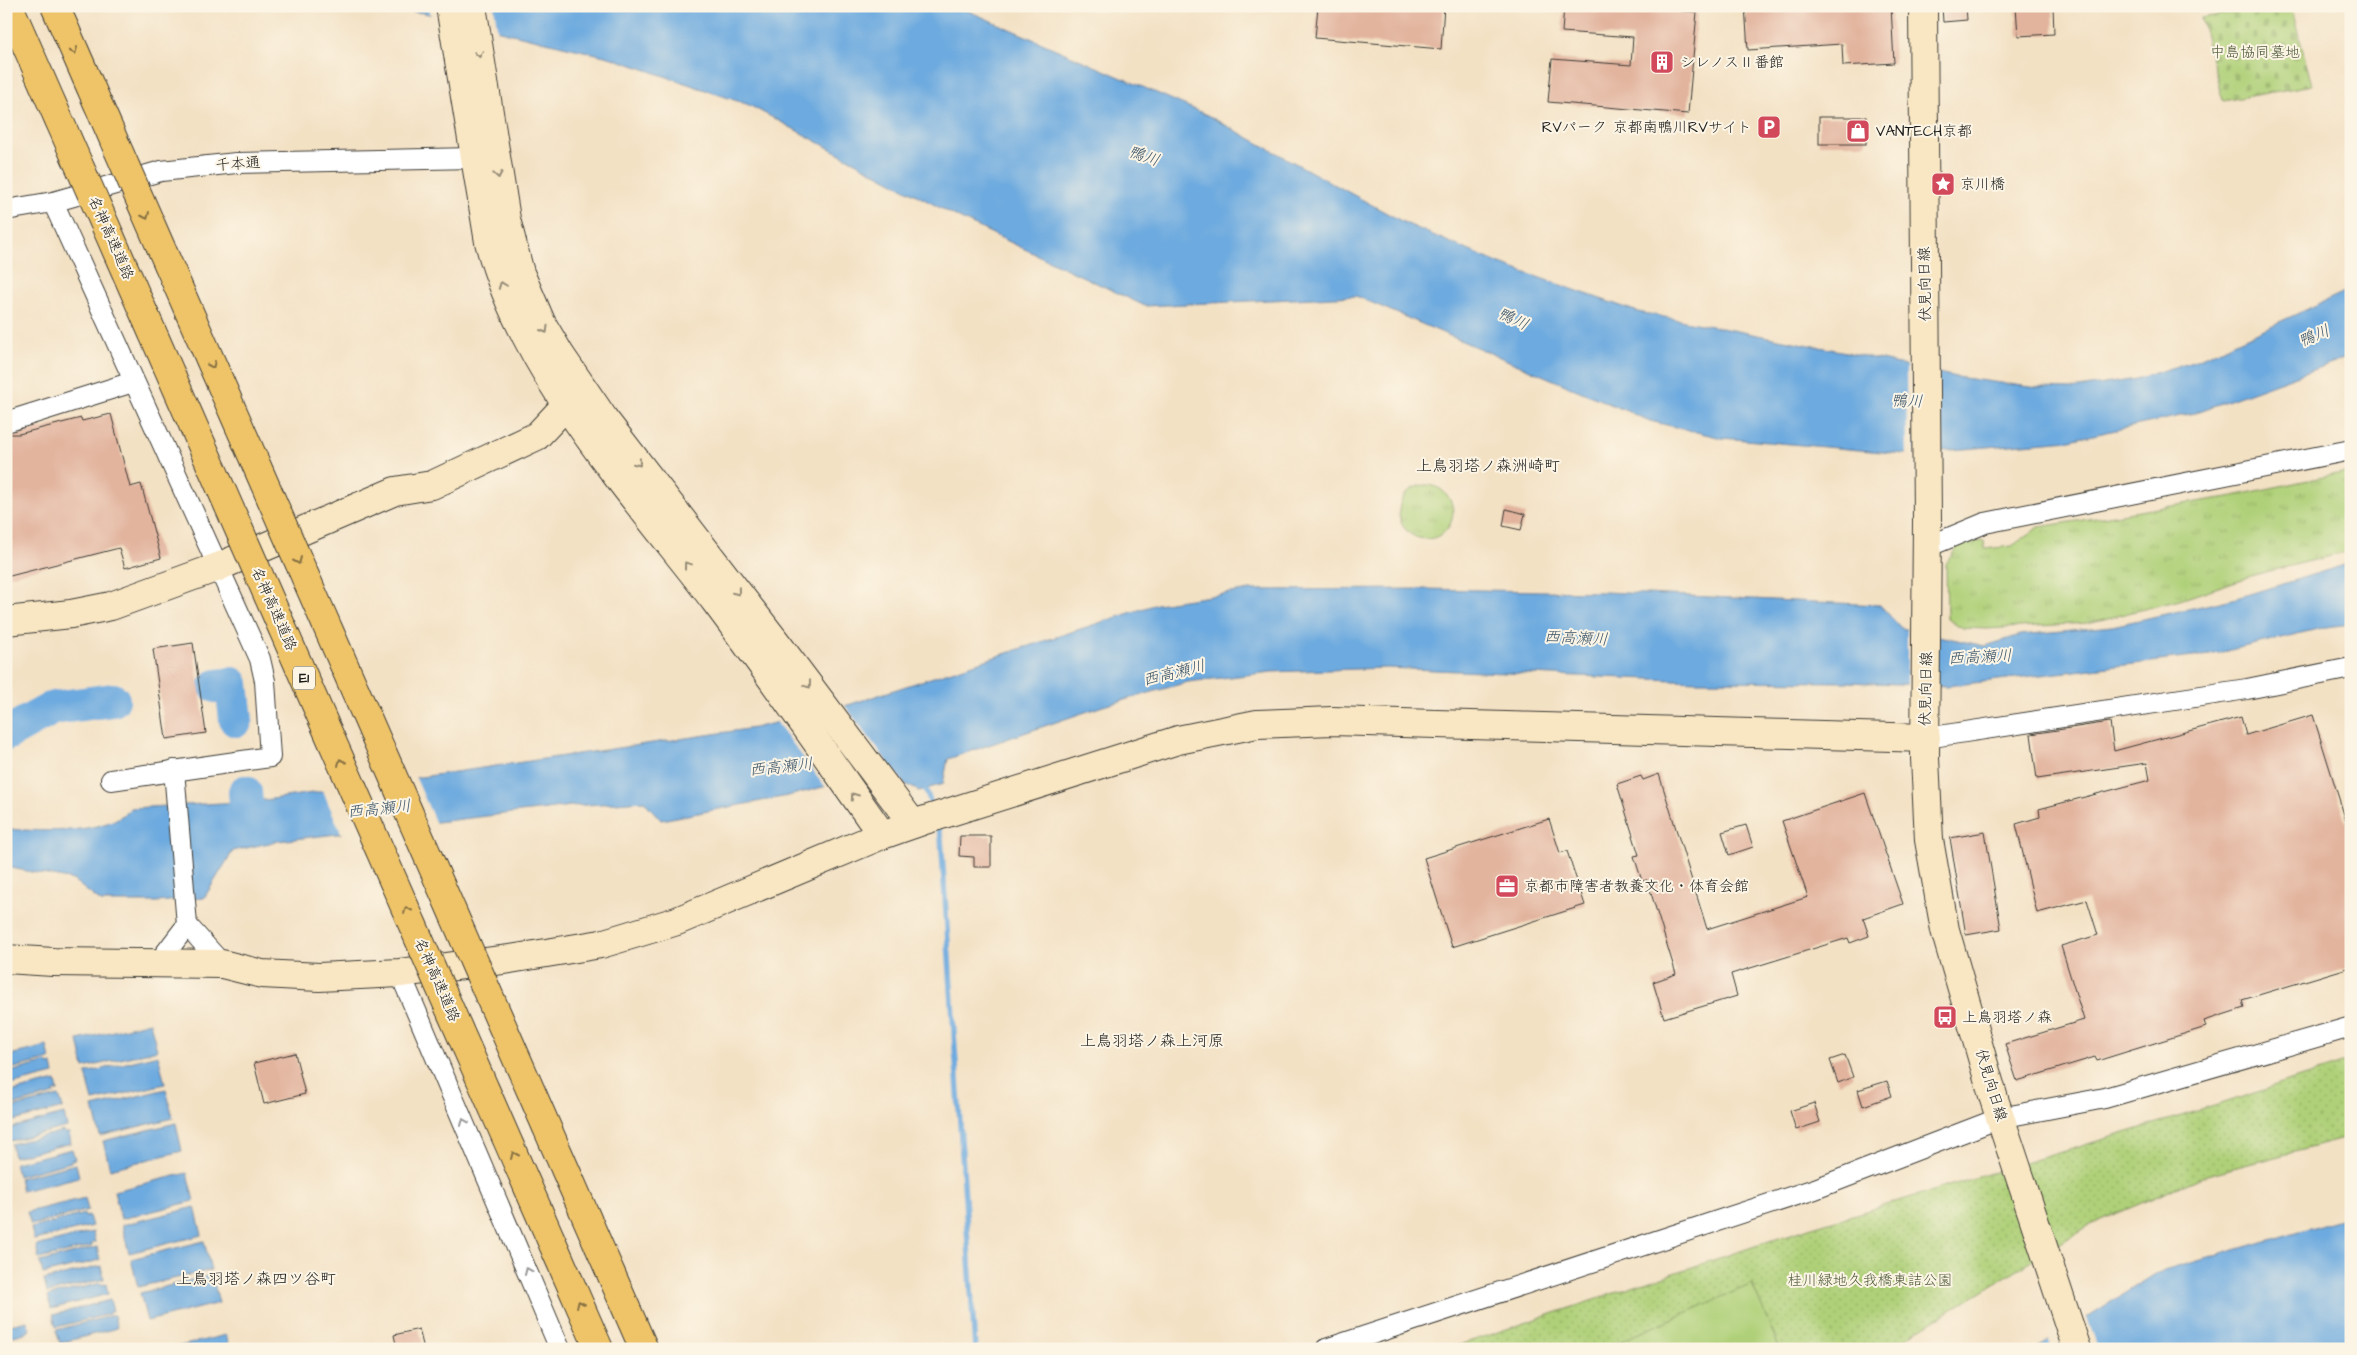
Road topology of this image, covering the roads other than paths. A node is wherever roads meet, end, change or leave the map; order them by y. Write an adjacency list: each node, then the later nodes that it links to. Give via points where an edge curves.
1 (9, 6): 32 (highway, 名神高速道路 / E1, one-way to 1, bridge)
2 (54, 6): 33 (highway, one-way to 33, bridge)
3 (450, 6): 6 (street)
4 (472, 6): 6 (street, one-way to 6)
5 (1923, 6): 14 (street, 伏見向日線)
6 (479, 126): 7 (street); 11 (street, one-way to 11, via 520,273)
7 (474, 158): 8 (street, 千本通, via 236,163 161,171); 11 (street, one-way to 7, via 523,333 497,273)
8 (53, 202): 9 (street, 千本通); 10 (street)
9 (6, 210)
10 (133, 382): 12 (street); 15 (street)
11 (576, 399): 15 (street, via 423,469 395,491); 17 (street, via 587,434)
12 (6, 422)
13 (2351, 450): 14 (street, via 1984,523)
14 (1927, 543): 19 (street, 伏見向日線)
15 (218, 567): 16 (street, via 111,606); 20 (street, via 260,659 265,681 270,757)
16 (6, 621)
17 (769, 653): 22 (street, one-way to 22); 23 (street, one-way to 17)
18 (2351, 668): 19 (street, via 2247,689)
19 (1926, 729): 22 (street, via 1283,722 1233,728 1178,740); 30 (street, 伏見向日線, via 1926,801 1939,905)
20 (174, 770): 21 (street); 24 (street)
21 (110, 780)
22 (912, 824): 23 (street)
23 (882, 835): 28 (street, via 677,921 602,944)
24 (187, 925): 26 (street); 27 (street)
25 (6, 959): 26 (street)
26 (158, 963): 27 (street)
27 (222, 964): 28 (street, via 262,974)
28 (400, 973): 31 (street, one-way to 28)
29 (2351, 1027): 30 (street, via 2105,1098)
30 (2002, 1123): 34 (street, via 1815,1189); 35 (street, 伏見向日線)
31 (560, 1349)
32 (599, 1349)
33 (644, 1349)
34 (1326, 1349)
35 (2077, 1349)

